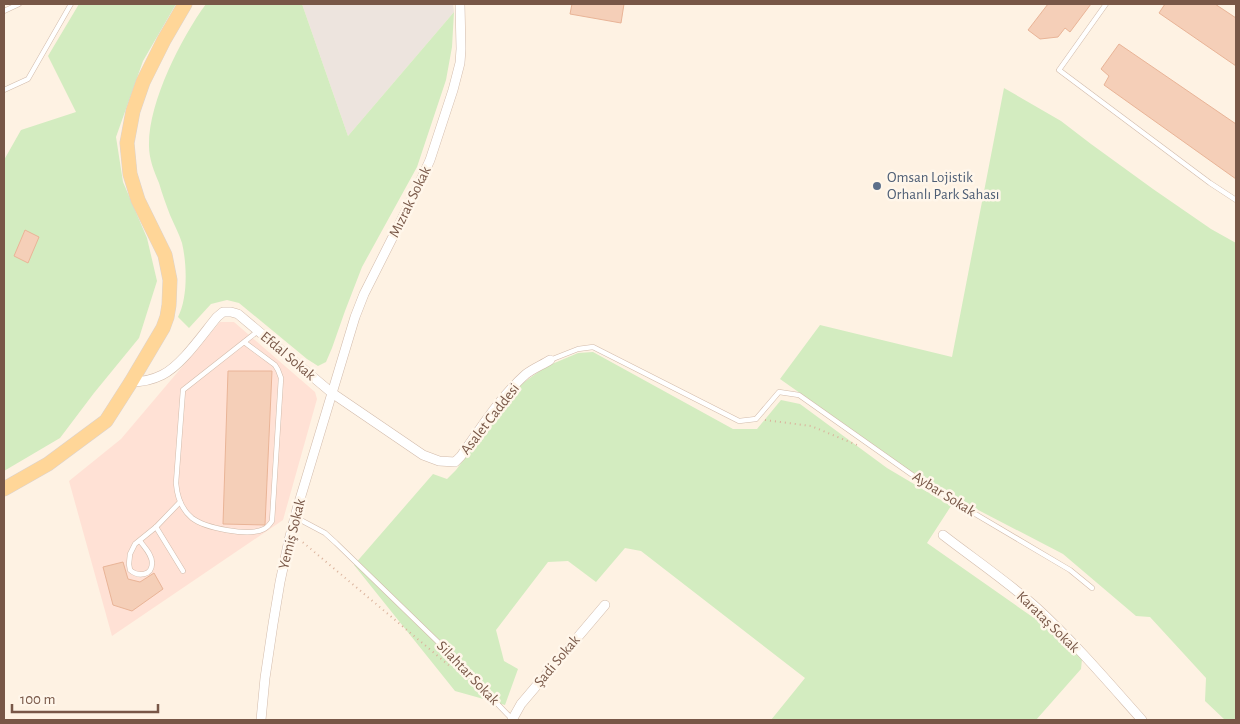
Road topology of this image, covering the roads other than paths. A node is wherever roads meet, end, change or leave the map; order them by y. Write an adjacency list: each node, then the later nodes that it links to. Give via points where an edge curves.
1 (19, 4): 6 (lane)
2 (71, 4): 7 (lane, via 28,79)
3 (185, 4): 12 (main road, via 143,82 133,111 128,143 130,174 138,200 165,255 170,280 169,306 163,328)
4 (460, 4): 13 (street, Mızrak Sokak, via 461,49 454,90 424,176 364,294)
5 (1106, 4): 8 (lane, via 1060,70)
6 (4, 11)
7 (4, 90)
8 (1236, 200)
9 (258, 331): 10 (lane); 12 (street, Efdal Sokak, via 238,314 223,312 170,370 152,379); 13 (street, Efdal Sokak)
10 (244, 342): 16 (lane, via 183,390 176,483); 16 (lane, via 275,366 281,378 272,521 260,531 222,530 198,522)
11 (550, 360): 14 (street, Asalet Caddesi, via 527,374 507,394); 22 (lane, Aybar Sokak, via 593,347 739,421 756,419 779,392 799,395 928,486 1070,570)
12 (131, 382): 15 (main road, via 106,420 48,464)
13 (332, 393): 14 (street, Efdal Sokak, via 423,455); 17 (street, Yemiş Sokak)
14 (455, 462)
15 (4, 489)
16 (180, 502): 18 (lane)
17 (295, 517): 24 (street, Yemiş Sokak, via 280,582); 25 (lane, Silahtar Sokak, via 336,542)
18 (156, 527): 20 (lane); 21 (lane)
19 (943, 535): 26 (street, Karataş Sokak, via 1037,608)
20 (140, 540): 20 (lane, via 132,549 129,564 130,570 139,575 145,574 152,563)
21 (183, 571)
22 (1092, 588)
23 (605, 605): 25 (street, Şadi Sokak, via 521,704)
24 (261, 720)
25 (512, 720)
26 (1142, 720)

